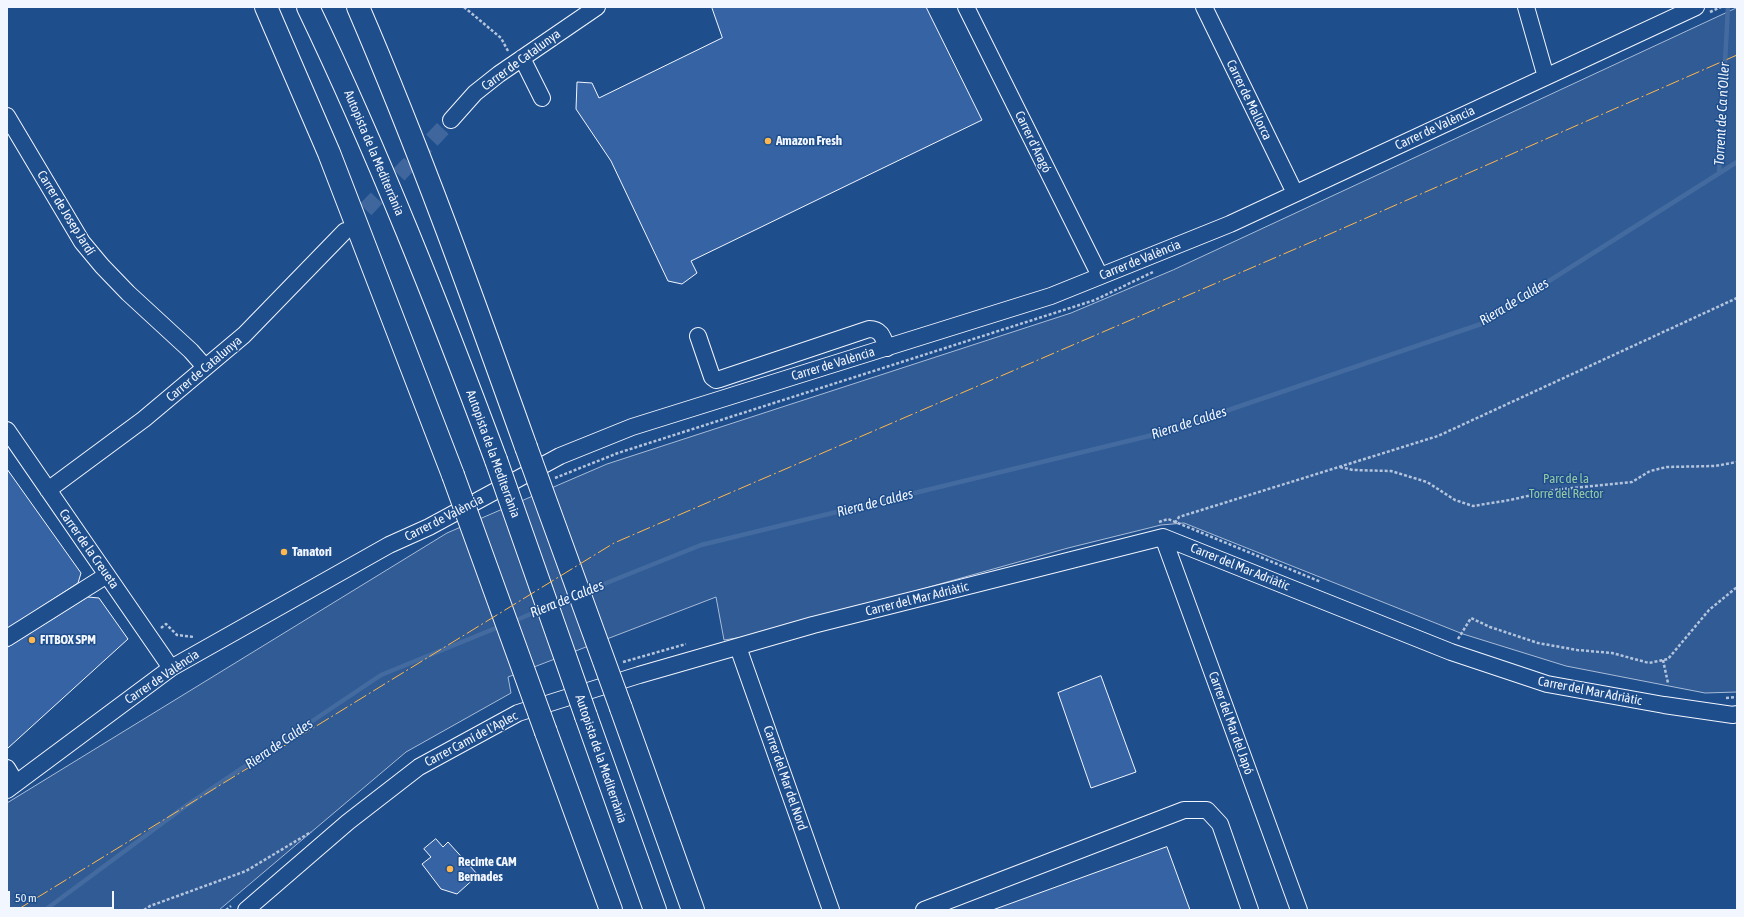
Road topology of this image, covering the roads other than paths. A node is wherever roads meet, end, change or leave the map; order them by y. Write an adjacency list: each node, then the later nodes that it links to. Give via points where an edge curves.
1 (257, 7): 10 (highway)
2 (266, 7): 10 (highway)
3 (308, 7): 34 (highway, Autopista de la Mediterrània, bridge, via 382,170 458,357)
4 (358, 7): 35 (highway, bridge, via 424,168 467,282)
5 (596, 7): 11 (street, Carrer de Catalunya)
6 (966, 7): 18 (street, Carrer d'Aragó)
7 (1204, 7): 16 (street, Carrer de Mallorca)
8 (1526, 7): 12 (street)
9 (1696, 7): 12 (street, Carrer de València)
10 (285, 53): 33 (highway, bridge, via 330,152 349,201 453,475)
11 (518, 61): 13 (street); 15 (street, Carrer de Catalunya, via 476,93)
12 (1546, 77): 16 (street, Carrer de València)
13 (542, 98)
14 (7, 116): 21 (street, Carrer de Josep Jardí, via 82,242 128,294)
15 (451, 120)
16 (1295, 193): 18 (street, Carrer de València, via 1230,224)
17 (345, 231): 21 (street, Carrer de Catalunya, via 244,335)
18 (1100, 276): 20 (street, Carrer de València, via 1051,296)
19 (698, 336): 20 (street, via 712,378 716,380 869,329 881,333)
20 (887, 348): 28 (street, Carrer de València, via 632,427 560,456 429,527 389,545)
21 (205, 367): 23 (street, Carrer de Catalunya, via 144,419)
22 (7, 430): 23 (street, Carrer de la Creueta)
23 (48, 490): 25 (street, Carrer de la Creueta)
24 (1163, 537): 27 (street, Carrer del Mar Adriàtic, via 813,625); 29 (street, Carrer del Mar Adriàtic, via 1454,645 1547,684); 39 (street, Carrer del Mar del Japó)
25 (107, 574): 26 (street); 28 (street, Carrer de la Creueta)
26 (7, 638)
27 (738, 647): 32 (street, Carrer Camí de l'Aplec, via 518,713 419,767 348,822); 36 (street, Carrer del Mar del Nord)
28 (171, 668): 31 (street, Carrer de València)
29 (1736, 718)
30 (7, 768): 31 (street)
31 (12, 787)
32 (246, 910)
33 (611, 910)
34 (655, 910)
35 (693, 910)
36 (831, 910)
37 (924, 910): 38 (street, via 1184,810 1208,810 1220,824)
38 (1250, 910)
39 (1299, 910)

